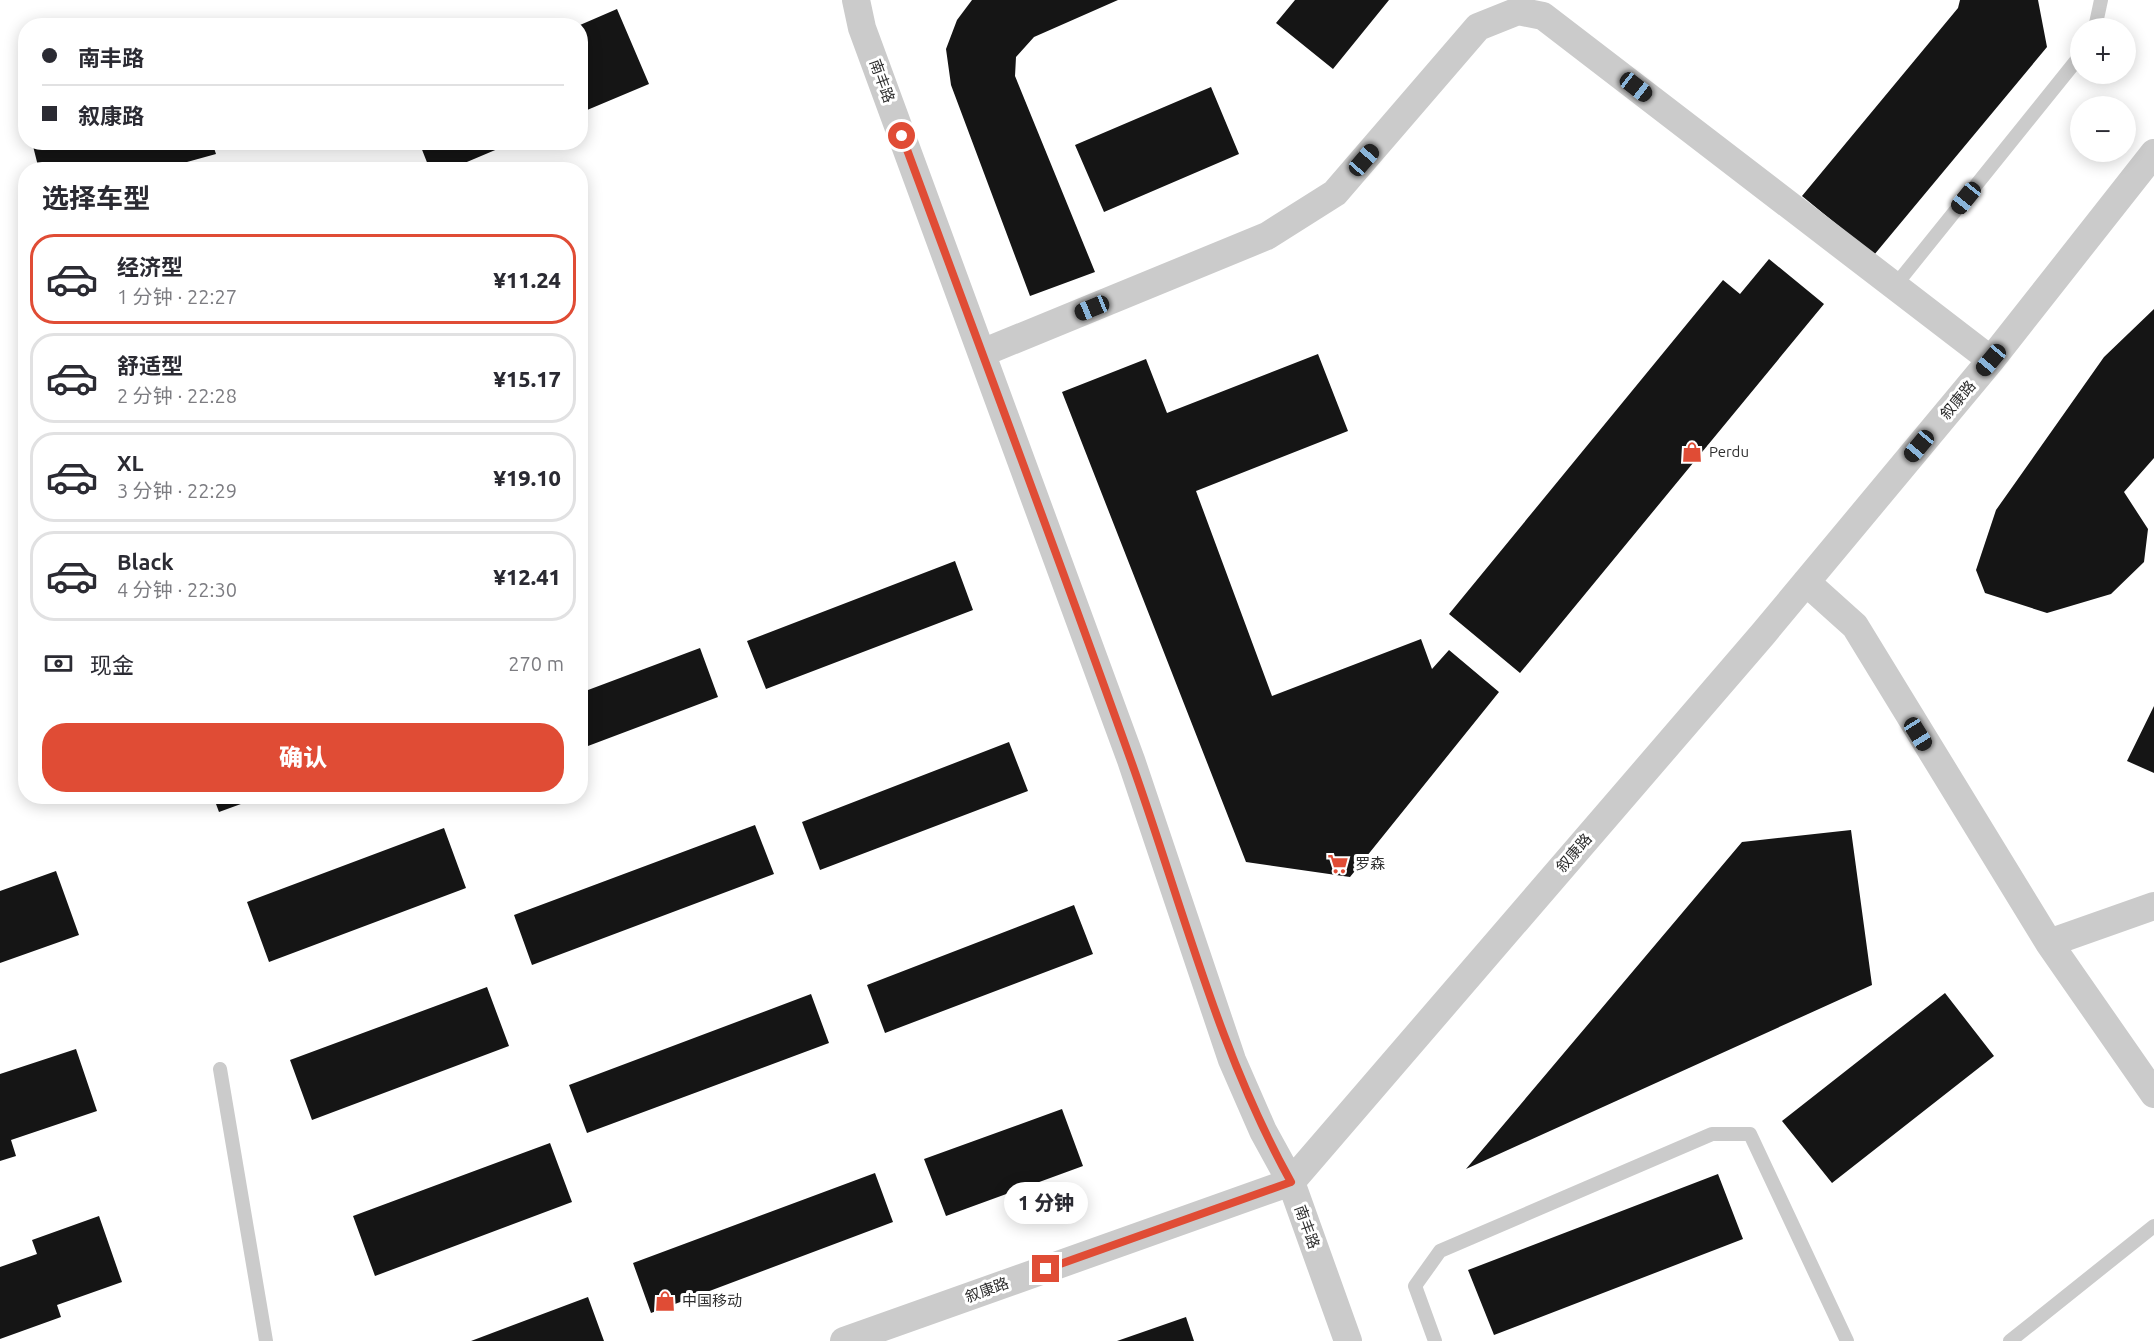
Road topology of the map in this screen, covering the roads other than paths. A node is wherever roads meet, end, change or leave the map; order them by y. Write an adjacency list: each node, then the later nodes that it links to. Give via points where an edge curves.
1 (856, 0): 7 (street, 南丰路, via 862,28)
2 (2101, 0): 3 (lane)
3 (2097, 18)
4 (2070, 68): 6 (lane)
5 (2154, 153): 8 (street, 叙康路)
6 (1894, 287): 7 (street, via 1543,16 1518,11 1478,27 1335,193 1266,236); 8 (street)
7 (982, 353): 14 (street, 南丰路, via 1131,760 1232,1060 1263,1131)
8 (1991, 360): 9 (street, 叙康路)
9 (1806, 582): 11 (street, via 1855,626); 14 (street, 叙康路)
10 (2154, 906): 11 (street)
11 (2049, 944): 13 (street)
12 (220, 1069): 16 (lane)
13 (2154, 1094)
14 (1291, 1182): 17 (street, 叙康路); 18 (street, 南丰路)
15 (2154, 1226): 21 (lane)
16 (266, 1341)
17 (843, 1341)
18 (1348, 1341)
19 (1435, 1341): 20 (lane, via 1415,1286 1440,1251 1712,1134 1750,1134)
20 (1847, 1341)
21 (2010, 1341)

